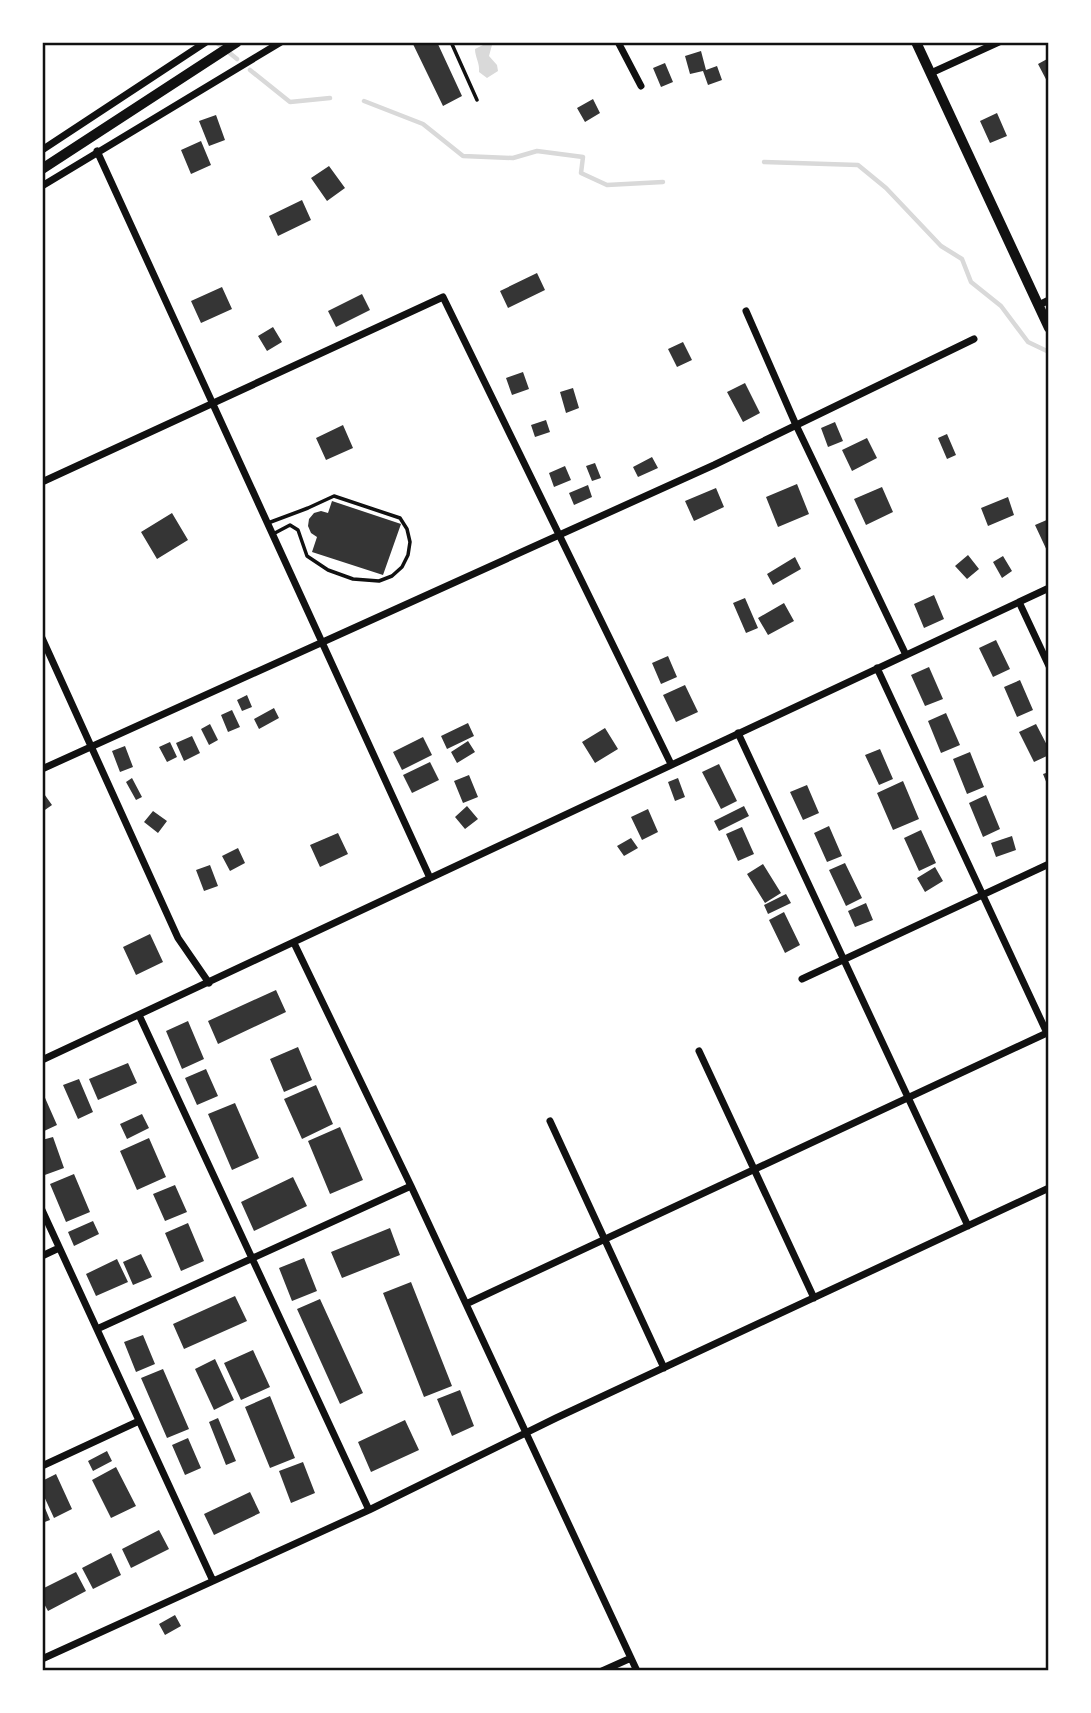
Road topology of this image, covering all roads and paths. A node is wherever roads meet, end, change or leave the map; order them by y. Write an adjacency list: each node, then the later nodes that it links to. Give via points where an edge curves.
1 (206, 42): 11 (street)
2 (237, 42): 13 (highway)
3 (281, 42): 12 (street)
4 (452, 42): 10 (lane)
5 (618, 42): 9 (street)
6 (916, 42): 8 (main road)
7 (999, 42): 8 (street)
8 (931, 73): 16 (main road)
9 (640, 86)
10 (477, 100)
11 (42, 150)
12 (97, 151): 14 (street); 20 (street)
13 (42, 169)
14 (42, 186)
15 (1049, 300): 16 (street)
16 (1039, 306): 18 (main road)
17 (746, 311): 21 (street)
18 (1049, 328)
19 (974, 339): 21 (street)
20 (214, 405): 22 (street); 23 (street); 25 (street, via 443,297)
21 (796, 425): 25 (street); 30 (street)
22 (42, 482)
23 (268, 523): 24 (street); 24 (lane, via 334,496 400,518 410,542 402,567 379,581 365,581 328,569 307,556 299,530 290,525)
24 (273, 534): 29 (street)
25 (559, 534): 29 (street); 35 (street)
26 (1049, 588): 27 (street)
27 (1019, 602): 30 (street); 31 (street)
28 (42, 638): 34 (street)
29 (323, 642): 34 (street); 38 (street)
30 (906, 654): 32 (street)
31 (1049, 666)
32 (877, 668): 33 (street); 39 (street)
33 (738, 733): 35 (street); 41 (street)
34 (92, 746): 36 (street); 43 (street, via 178,938)
35 (671, 764): 38 (street)
36 (42, 769)
37 (1049, 863): 39 (street)
38 (430, 878): 40 (street)
39 (982, 895): 41 (street); 45 (street)
40 (294, 943): 43 (street); 51 (street)
41 (843, 960): 42 (street); 48 (street)
42 (802, 979)
43 (209, 983): 44 (street)
44 (139, 1015): 47 (street); 58 (street)
45 (1048, 1032): 48 (street)
46 (699, 1051): 50 (street)
47 (42, 1060)
48 (908, 1098): 50 (street); 54 (street)
49 (550, 1121): 55 (street)
50 (754, 1170): 55 (street); 59 (street)
51 (411, 1186): 58 (street); 60 (street)
52 (1049, 1188): 54 (street)
53 (42, 1210): 56 (street)
54 (968, 1226): 59 (street)
55 (605, 1240): 60 (street); 62 (street)
56 (59, 1248): 57 (street); 61 (street)
57 (42, 1256)
58 (253, 1259): 61 (street); 66 (street)
59 (814, 1298): 62 (street)
60 (466, 1304): 64 (street)
61 (97, 1329): 63 (street)
62 (664, 1368): 64 (street)
63 (139, 1421): 65 (street); 67 (street)
64 (526, 1433): 66 (street); 68 (street)
65 (42, 1466)
66 (369, 1510): 67 (street)
67 (213, 1581): 69 (street)
68 (631, 1658): 70 (street); 71 (street)
69 (42, 1659)
70 (602, 1671)
71 (637, 1671)

